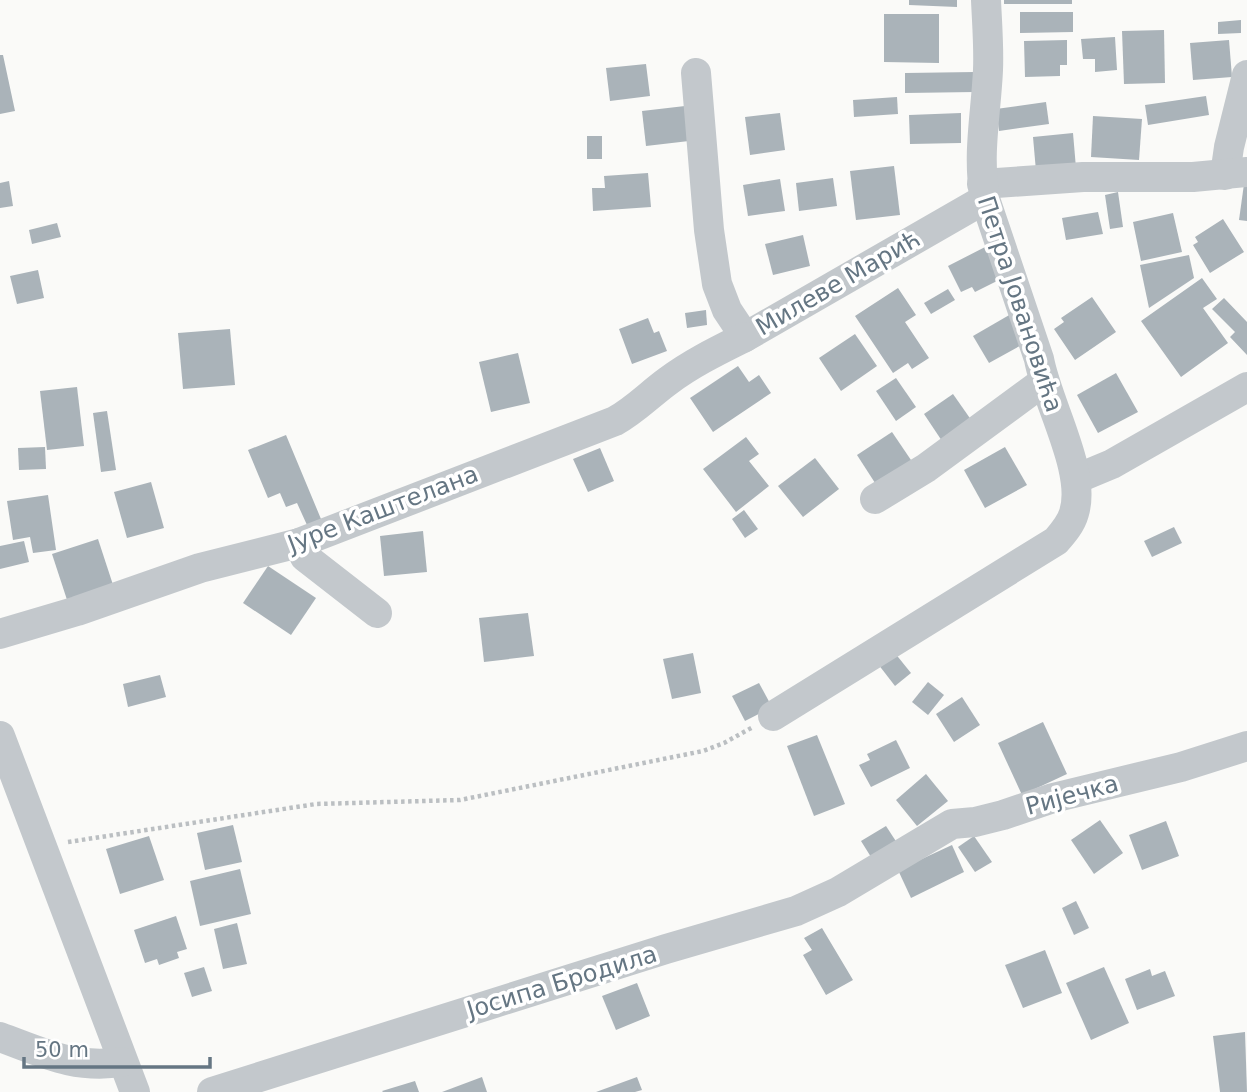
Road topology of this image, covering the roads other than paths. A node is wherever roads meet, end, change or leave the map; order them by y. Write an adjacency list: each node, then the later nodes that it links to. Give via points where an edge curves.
1 (986, 0): 5 (street, Петра Јовановића, via 988,69 980,156)
2 (696, 73): 6 (street, Милеве Марић, via 717,284)
3 (1247, 75): 4 (street, via 1235,122)
4 (1236, 173): 5 (street, via 1083,177)
5 (984, 192): 6 (street, Милеве Марић); 7 (street, Петра Јовановића)
6 (745, 337): 11 (street, Јуре Каштелана, via 668,381 615,421)
7 (1043, 382): 9 (street, Петра Јовановића); 10 (street, via 936,461)
8 (1247, 387): 9 (street, via 1112,464)
9 (1076, 479): 14 (street, via 1074,513 1056,541)
10 (875, 499)
11 (299, 543): 12 (street, via 305,557); 13 (street, Јуре Каштелана, via 200,568)
12 (377, 613)
13 (0, 634)
14 (773, 716)
15 (0, 736): 19 (street)
16 (1247, 746): 17 (street, Ријечка, via 1003,815 952,824)
17 (903, 853): 21 (street, Јосипа Бродила, via 796,911)
18 (0, 1037): 19 (street, via 67,1062)
19 (122, 1062): 20 (street)
20 (135, 1092)
21 (212, 1092)

